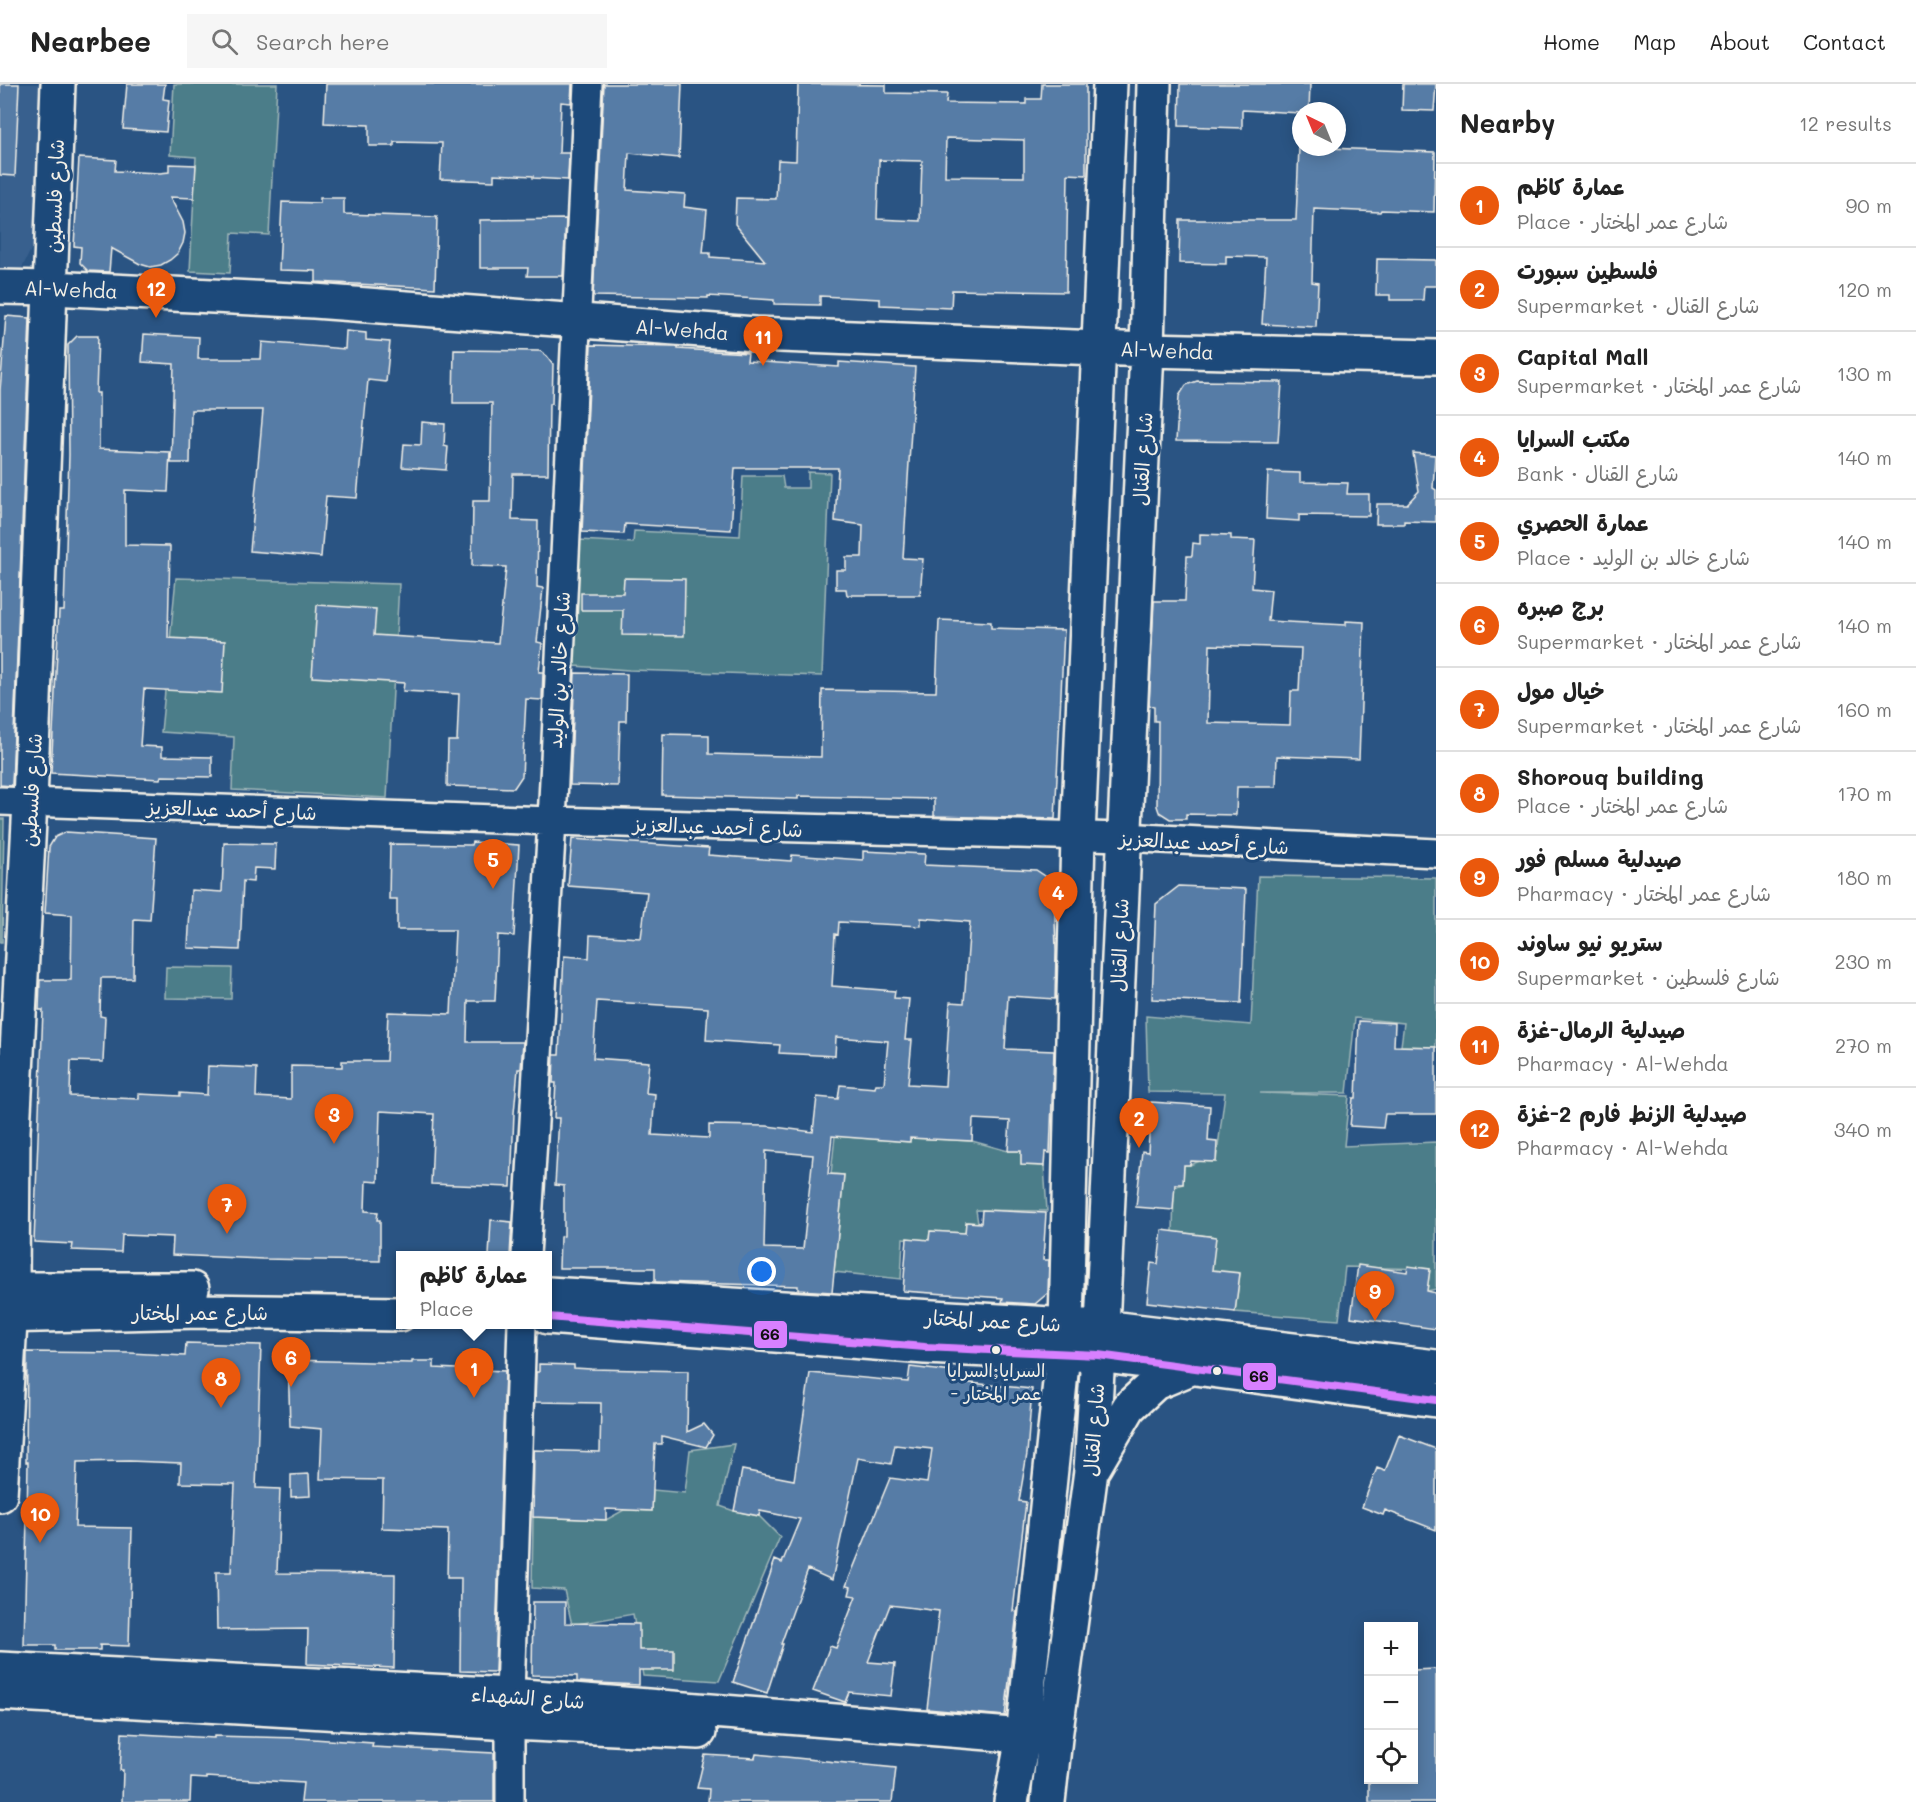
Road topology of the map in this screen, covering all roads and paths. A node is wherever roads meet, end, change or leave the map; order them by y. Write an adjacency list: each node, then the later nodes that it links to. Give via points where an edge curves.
1 (58, 84): 6 (main road, شارع فلسطين)
2 (588, 84): 7 (street, شارع خالد بن الوليد)
3 (1110, 84): 8 (main road, شارع القنال)
4 (1154, 84): 9 (main road, شارع القنال)
5 (0, 287): 6 (main road, Al-Wehda)
6 (51, 288): 7 (main road, Al-Wehda); 11 (main road, شارع فلسطين)
7 (576, 321): 8 (main road, Al-Wehda, via 755,334); 12 (street, شارع خالد بن الوليد)
8 (1100, 348): 9 (main road, Al-Wehda); 13 (main road, شارع القنال)
9 (1147, 350): 10 (main road, Al-Wehda); 14 (main road, شارع القنال)
10 (1436, 357)
11 (15, 801): 12 (street, شارع أحمد عبدالعزيز); 19 (main road, شارع فلسطين, via 13,1131)
12 (552, 821): 13 (street, شارع أحمد عبدالعزيز); 16 (street, شارع خالد بن الوليد)
13 (1078, 836): 14 (street, شارع أحمد عبدالعزيز); 23 (main road, شارع القنال)
14 (1124, 837): 15 (street, شارع أحمد عبدالعزيز); 24 (main road, شارع القنال)
15 (1436, 853)
16 (526, 1251)
17 (396, 1292): 19 (main road, شارع عمر المختار)
18 (552, 1294): 23 (main road, شارع عمر المختار)
19 (6, 1302): 20 (main road, شارع عمر المختار, via 200,1311); 29 (main road, شارع فلسطين)
20 (396, 1314)
21 (552, 1317): 23 (main road, شارع عمر المختار, via 925,1347)
22 (522, 1329): 32 (street)
23 (1065, 1339): 24 (main road, شارع عمر المختار); 33 (main road, شارع القنال)
24 (1100, 1341): 25 (main road, شارع عمر المختار); 26 (main road, شارع عمر المختار); 28 (main road, شارع القنال)
25 (1436, 1367)
26 (1191, 1368): 27 (main road, شارع عمر المختار); 28 (main road, via 1155,1383 1129,1407)
27 (1436, 1400)
28 (1092, 1471): 34 (main road, شارع القنال)
29 (0, 1495)
30 (0, 1669): 32 (main road, شارع الشهداء)
31 (0, 1693): 32 (main road, شارع الشهداء)
32 (510, 1709): 33 (main road, شارع الشهداء, via 709,1733); 35 (street)
33 (1021, 1747): 34 (main road, شارع الشهداء); 36 (main road, شارع القنال)
34 (1054, 1748): 37 (main road, شارع القنال)
35 (510, 1802)
36 (1011, 1802)
37 (1048, 1802)

